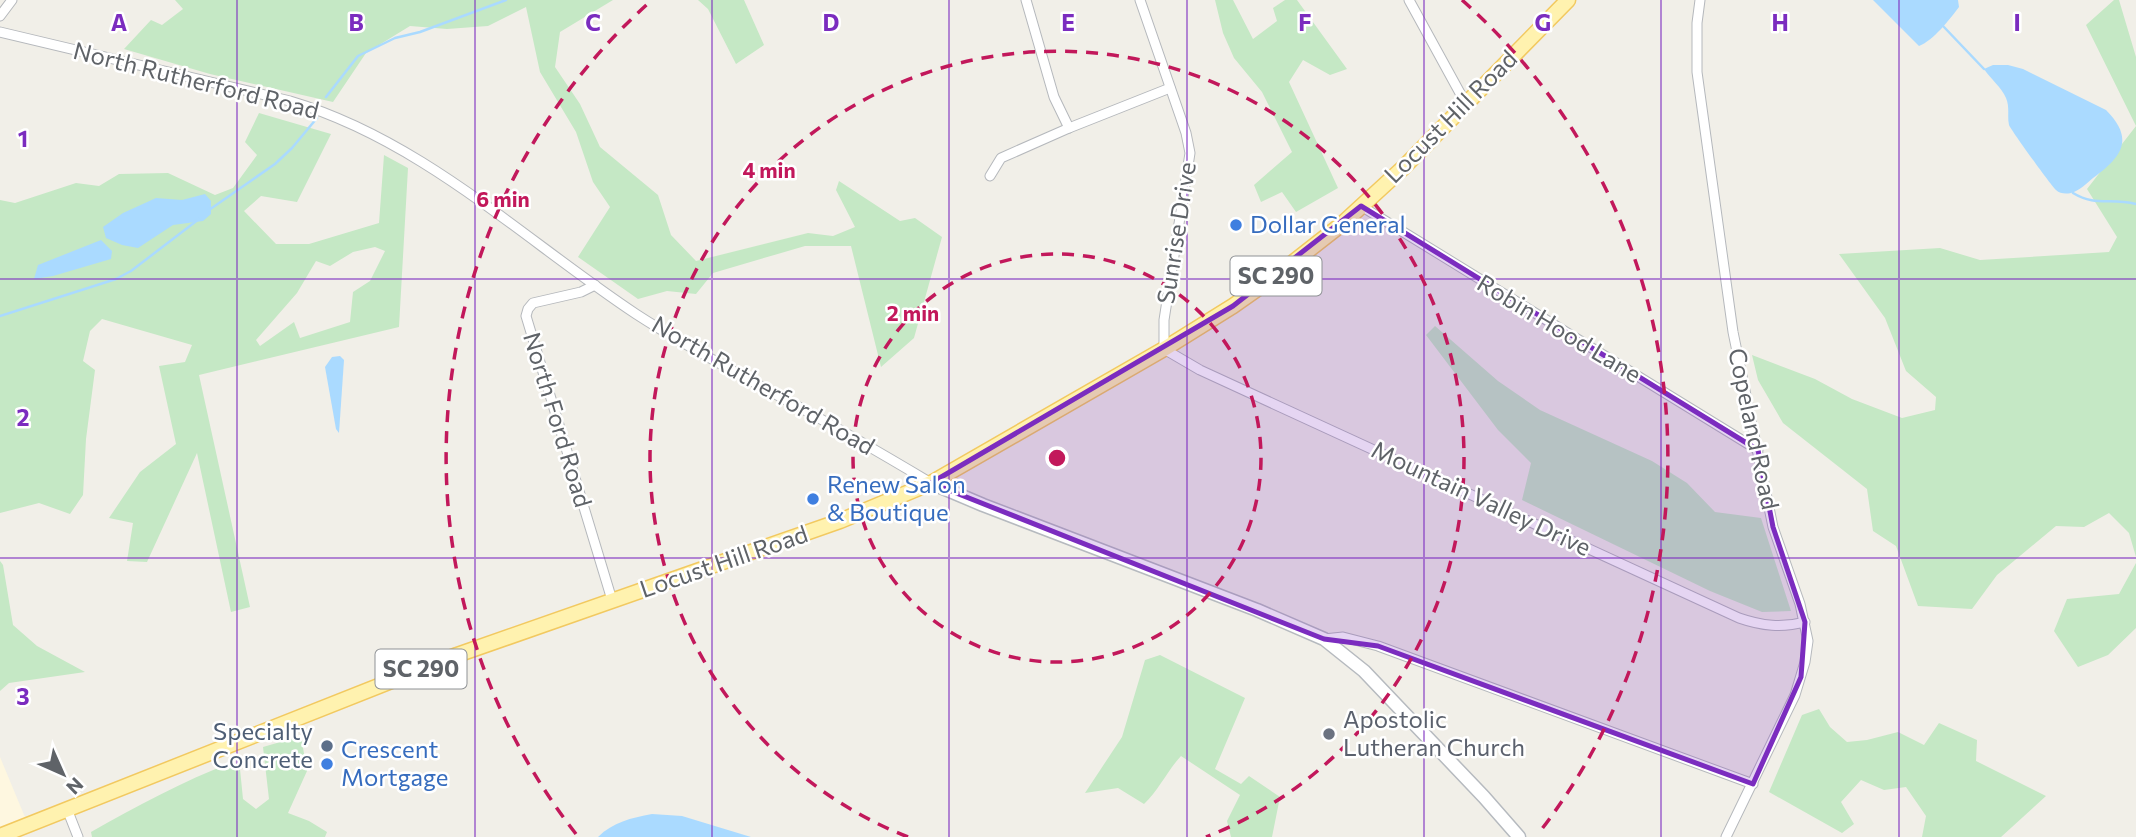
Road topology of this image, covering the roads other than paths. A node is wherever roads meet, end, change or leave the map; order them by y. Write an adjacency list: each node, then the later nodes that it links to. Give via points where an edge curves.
1 (12, 0): 7 (street)
2 (1027, 0): 11 (street, via 1054,97)
3 (1140, 0): 9 (street, Sunrise Drive)
4 (1409, 0): 10 (street)
5 (1568, 0): 10 (main road, Locust Hill Road / SC 290)
6 (1700, 0): 16 (street, Copeland Road, via 1696,51 1702,115 1734,337)
7 (0, 16)
8 (0, 32): 14 (street, North Rutherford Road, via 290,101 342,118 429,167)
9 (1170, 88): 11 (street); 15 (street, Sunrise Drive, via 1190,153 1164,320)
10 (1466, 104): 13 (main road, Locust Hill Road / SC 290)
11 (1069, 128): 12 (street, via 1001,158)
12 (990, 176)
13 (1362, 206): 15 (main road, Locust Hill Road / SC 290, via 1273,278); 16 (street, Robin Hood Lane)
14 (595, 285): 17 (street, North Rutherford Road, via 682,342); 18 (street, North Ford Road, via 533,303 526,316)
15 (1164, 348): 17 (main road, Locust Hill Road / SC 290); 19 (street, Mountain Valley Drive, via 1200,370 1739,618 1772,626)
16 (1758, 450): 19 (street, Copeland Road, via 1773,527)
17 (931, 482): 18 (main road, Locust Hill Road / SC 290, via 840,521); 20 (street, North Rutherford Road)
18 (612, 600): 22 (main road, Locust Hill Road / SC 290, via 457,654)
19 (1805, 622): 21 (street, Copeland Road, via 1808,645 1801,677)
20 (1324, 639): 21 (street, via 1343,637 1378,646); 25 (street, North Rutherford Road, via 1364,671)
21 (1753, 783): 26 (street, Copeland Road)
22 (67, 809): 23 (main road, Locust Hill Road / SC 290); 24 (street)
23 (0, 836)
24 (78, 837)
25 (1519, 837)
26 (1726, 837)

